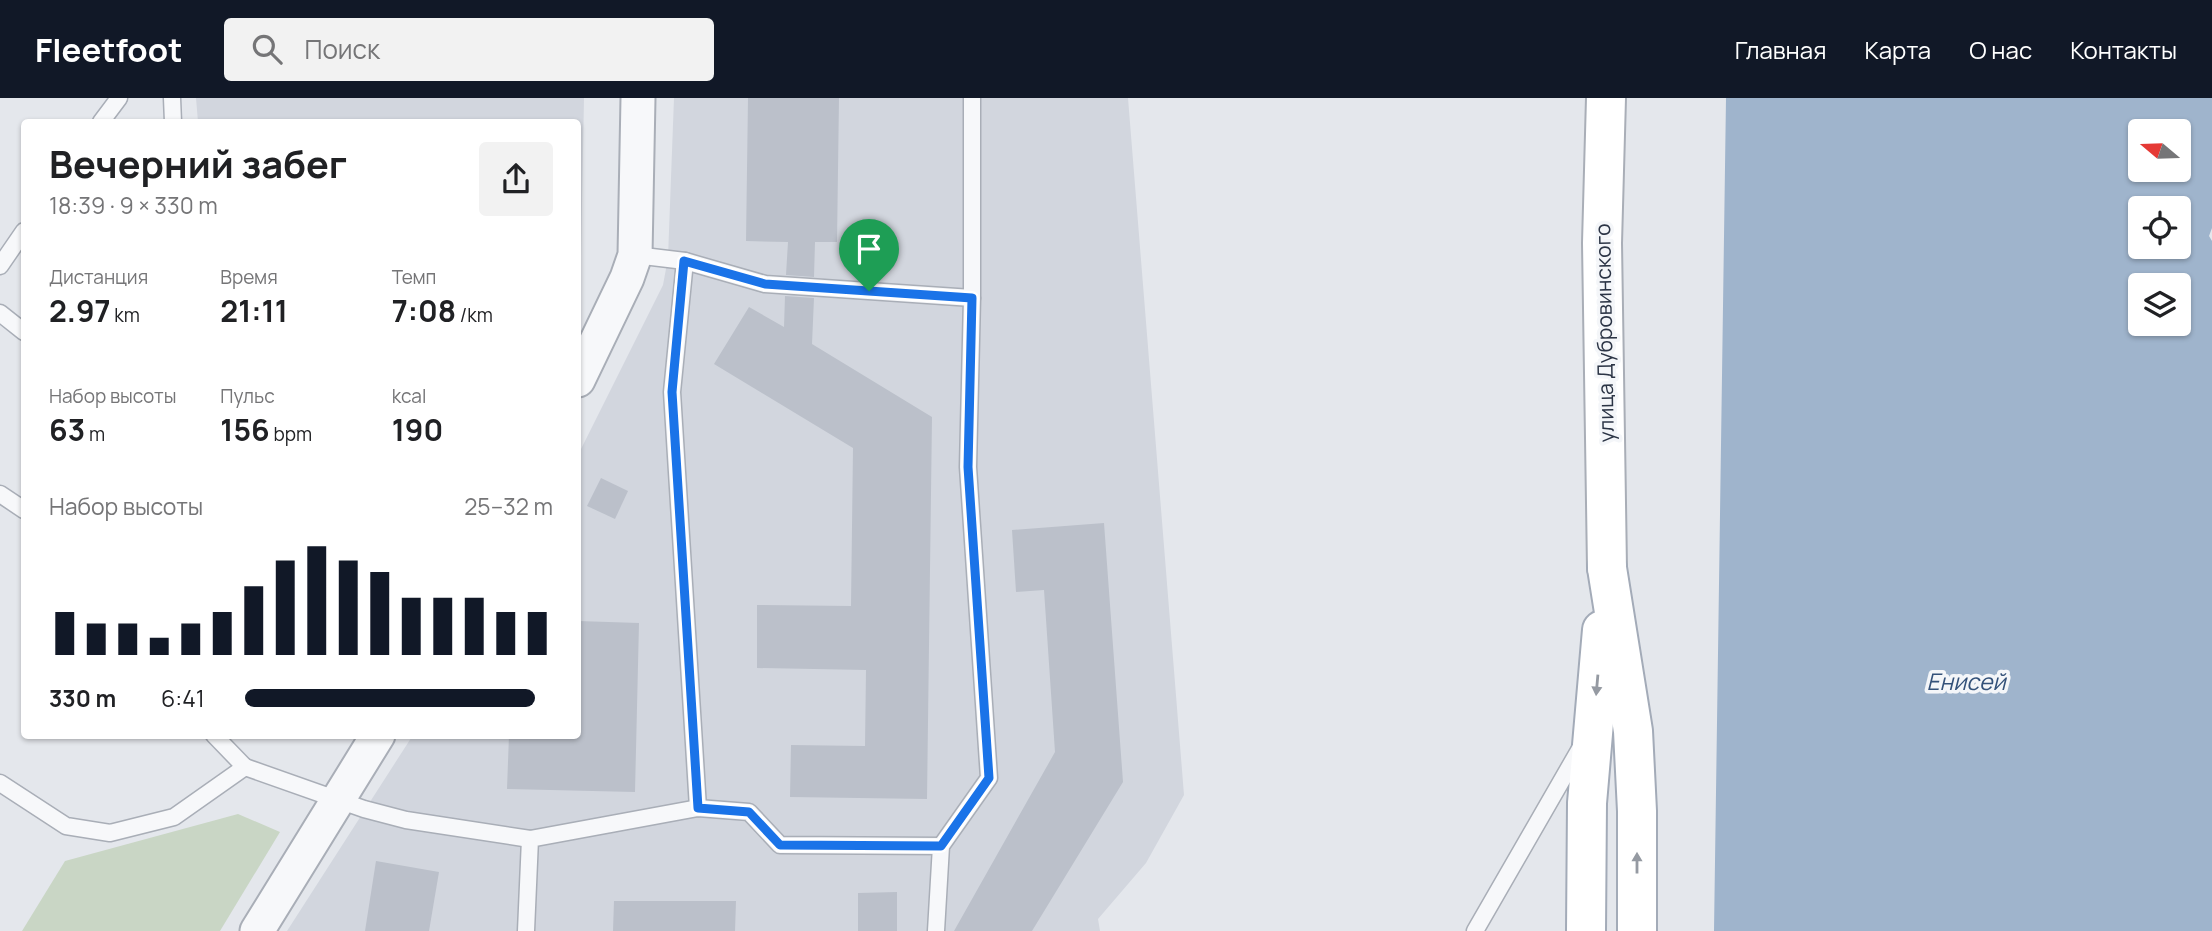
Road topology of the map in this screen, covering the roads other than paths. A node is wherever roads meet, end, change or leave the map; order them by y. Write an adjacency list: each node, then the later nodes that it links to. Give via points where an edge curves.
1 (119, 98): 6 (lane)
2 (172, 98): 7 (lane)
3 (638, 98): 9 (street)
4 (972, 98): 12 (lane)
5 (1606, 98): 18 (main road, улица Дубровинского, via 1602,243)
6 (103, 119)
7 (173, 119)
8 (21, 235): 11 (lane)
9 (635, 255): 10 (lane); 15 (street)
10 (684, 261): 12 (lane, via 765,284); 25 (lane, via 672,392)
11 (0, 266)
12 (972, 298): 27 (lane, via 968,467 989,778)
13 (0, 313): 14 (lane)
14 (21, 330)
15 (581, 374)
16 (0, 495): 17 (lane)
17 (21, 508)
18 (1607, 568): 19 (main road, one-way to 19); 33 (main road, one-way to 18, via 1633,731)
19 (1594, 723): 31 (lane); 32 (main road, via 1587,803)
20 (218, 739): 22 (lane)
21 (376, 739): 24 (street)
22 (245, 767): 23 (lane, via 174,817 110,833 66,826); 24 (lane)
23 (0, 783)
24 (338, 800): 26 (lane, via 406,820); 28 (street)
25 (698, 808): 26 (lane); 27 (lane, via 749,812 780,845)
26 (530, 839): 29 (lane)
27 (941, 846): 30 (lane)
28 (257, 931)
29 (526, 931)
30 (936, 931)
31 (1475, 931)
32 (1586, 931)
33 (1637, 931)

